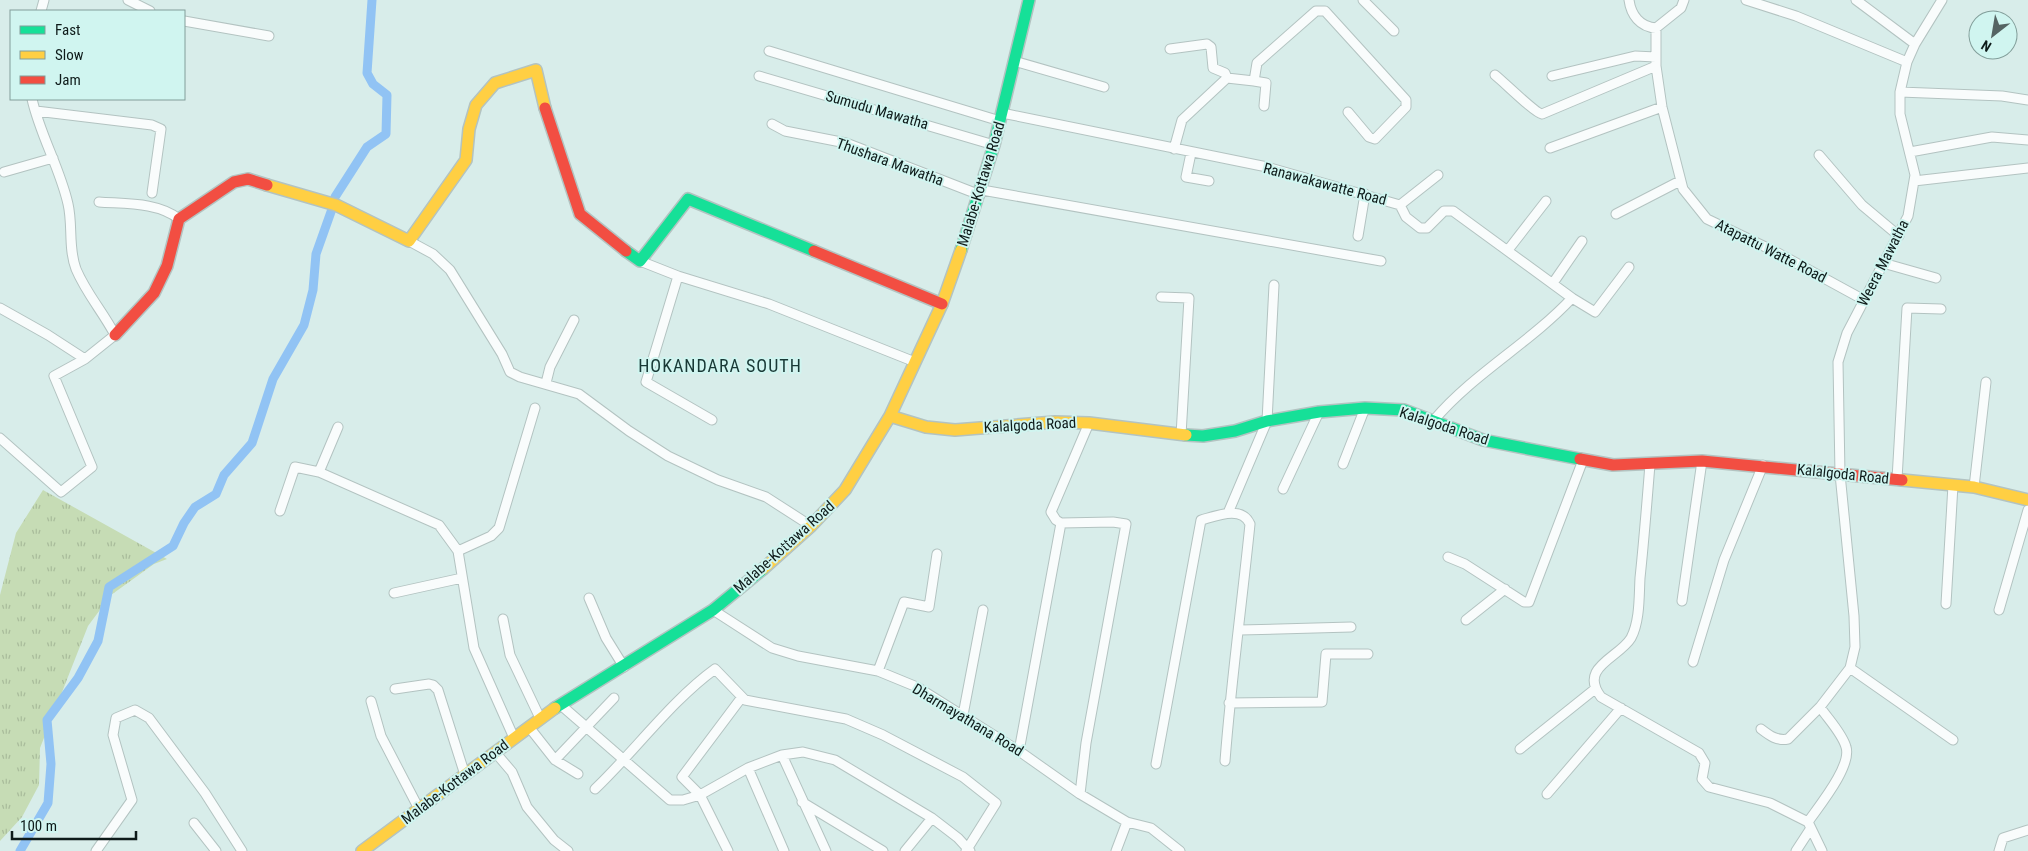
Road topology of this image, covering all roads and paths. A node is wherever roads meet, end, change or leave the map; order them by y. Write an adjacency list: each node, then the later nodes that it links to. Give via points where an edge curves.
1 (128, 0): 9 (street)
2 (1029, 0): 17 (street, Malabe-Kottawa Road)
3 (1363, 0): 12 (street)
4 (1629, 0): 11 (street, via 1637,21 1648,28)
5 (1684, 0): 11 (street, via 1681,8)
6 (1746, 0): 19 (street, via 1796,16)
7 (1856, 0): 14 (street)
8 (1942, 0): 14 (street, Weera Mawatha)
9 (148, 10)
10 (185, 21): 13 (street)
11 (1656, 28): 18 (street, Atapattu Watte Road)
12 (1394, 31)
13 (269, 36)
14 (1915, 44): 19 (street, Weera Mawatha)
15 (1170, 50): 23 (street, via 1207,44 1212,47 1213,68 1225,73)
16 (769, 52): 33 (street, Ranawakawatte Road)
17 (1014, 61): 25 (street); 33 (street, Malabe-Kottawa Road)
18 (1656, 61): 20 (street, via 1542,114 1536,113 1513,88); 22 (street, via 1635,56); 30 (street, Atapattu Watte Road)
19 (1907, 62): 26 (street, Weera Mawatha)
20 (1495, 75)
21 (759, 76): 36 (street, Sumudu Mawatha)
22 (1552, 76)
23 (1227, 78): 24 (street); 38 (street, via 1182,120)
24 (1254, 81): 29 (street, via 1268,87); 32 (street, via 1257,63 1316,11 1325,11 1406,100 1406,107 1375,139 1369,137)
25 (1104, 87)
26 (1900, 92): 28 (street); 39 (street, Weera Mawatha, via 1900,114)
27 (32, 100): 31 (street)
28 (2028, 100)
29 (1264, 106)
30 (1662, 107): 37 (street); 46 (street, Atapattu Watte Road)
31 (36, 111): 42 (street); 50 (street, via 152,125 161,129)
32 (1348, 112)
33 (1001, 117): 36 (street, Malabe-Kottawa Road); 38 (street, Ranawakawatte Road, via 1147,141)
34 (772, 124): 49 (street, Thushara Mawatha, via 785,131 846,143)
35 (2028, 140): 39 (street, via 1992,137)
36 (994, 145): 49 (street, Malabe-Kottawa Road)
37 (1550, 148)
38 (1174, 149): 40 (street, Ranawakawatte Road)
39 (1910, 152): 47 (street, Weera Mawatha, via 1916,175)
40 (1191, 153): 48 (street, via 1186,177); 51 (street, Ranawakawatte Road, via 1267,167)
41 (1819, 155): 58 (street, via 1862,205)
42 (53, 158): 44 (street); 77 (street, via 68,205 75,266 85,289 102,310)
43 (2028, 168): 47 (street)
44 (4, 172)
45 (1438, 175): 54 (street)
46 (1680, 181): 55 (street); 72 (street, Atapattu Watte Road, via 1707,219)
47 (1914, 181): 58 (street, Weera Mawatha, via 1908,216)
48 (1209, 182)
49 (981, 192): 62 (street, Thushara Mawatha); 73 (street, Malabe-Kottawa Road)
50 (152, 193)
51 (1365, 194): 54 (street, Ranawakawatte Road); 57 (street)
52 (1546, 201): 61 (street)
53 (99, 202): 56 (street, via 158,208)
54 (1400, 205): 61 (street, Ranawakawatte Road, via 1406,217 1420,228 1427,228 1444,211 1452,211)
55 (1616, 214)
56 (179, 219): 59 (street, via 234,182 248,179 336,205); 77 (street, via 166,266 154,293)
57 (1358, 236)
58 (1899, 236): 64 (street, Weera Mawatha)
59 (409, 241): 63 (street, via 466,160 469,129 476,106 495,83 536,70 548,122 580,214); 81 (street, via 433,254 450,270 510,372)
60 (1582, 241): 68 (street)
61 (1508, 250): 68 (street, Ranawakawatte Road)
62 (1381, 260)
63 (640, 261): 66 (street); 73 (street, via 688,199)
64 (1883, 263): 67 (street); 72 (street, Weera Mawatha)
65 (1629, 267): 71 (street, Ranawakawatte Road, via 1595,312)
66 (678, 276): 79 (street, via 769,304); 86 (street, via 646,382)
67 (1936, 278)
68 (1553, 283): 71 (street, Ranawakawatte Road)
69 (1274, 285): 87 (street)
70 (1161, 297): 91 (street, via 1189,298)
71 (1572, 298): 88 (street, via 1551,321 1503,356)
72 (1864, 300): 99 (street, Weera Mawatha, via 1847,333 1838,362)
73 (942, 304): 79 (street, Malabe-Kottawa Road)
74 (0, 308): 78 (street)
75 (1941, 309): 100 (street, via 1907,308)
76 (574, 320): 81 (street, via 550,367)
77 (115, 335): 78 (street)
78 (85, 359): 92 (street, via 54,376 92,467 61,492)
79 (915, 362): 85 (street, Malabe-Kottawa Road)
80 (1986, 382): 102 (street)
81 (546, 383): 109 (street, via 579,394 668,456 718,480 766,497)
82 (534, 408): 110 (street, via 499,528 491,536)
83 (1366, 408): 84 (street, Kalalgoda Road); 88 (street, Kalalgoda Road, via 1404,410); 95 (street)
84 (1319, 412): 87 (street, Kalalgoda Road); 103 (street)
85 (890, 416): 89 (street, Kalalgoda Road, via 926,427 955,430 1055,422); 109 (street, Malabe-Kottawa Road, via 845,490)
86 (712, 420)
87 (1267, 420): 91 (street, Kalalgoda Road, via 1235,431 1203,436); 107 (street)
88 (1434, 420): 93 (street, Kalalgoda Road, via 1483,440)
89 (1089, 423): 91 (street, Kalalgoda Road); 108 (street, via 1051,512)
90 (338, 427): 98 (street)
91 (1182, 435)
92 (0, 438)
93 (1583, 460): 96 (street, Kalalgoda Road, via 1613,465); 114 (street, via 1529,602)
94 (1702, 461): 96 (street, Kalalgoda Road); 97 (street, Kalalgoda Road); 117 (street)
95 (1344, 464)
96 (1650, 464): 132 (street, via 1638,610 1630,638 1594,677)
97 (1763, 465): 99 (street, Kalalgoda Road); 127 (street, via 1724,560)
98 (319, 472): 106 (street, via 295,468); 110 (street, via 439,524)
99 (1840, 474): 100 (street, Kalalgoda Road); 129 (street, Weera Mawatha, via 1854,616 1855,647)
100 (1897, 479): 101 (street, Kalalgoda Road)
101 (1953, 485): 102 (street, Kalalgoda Road); 118 (street)
102 (1974, 487): 104 (street, Kalalgoda Road)
103 (1283, 489)
104 (2028, 500)
105 (2028, 510): 121 (street)
106 (280, 511)
107 (1228, 513): 125 (street, via 1242,514 1250,524); 154 (street, via 1201,520)
108 (1061, 523): 148 (street); 159 (street, via 1126,524 1086,743)
109 (811, 526): 119 (street, Malabe-Kottawa Road)
110 (458, 551): 113 (street)
111 (938, 554): 130 (street, via 929,607 904,602)
112 (1448, 557): 114 (street)
113 (462, 578): 115 (street); 145 (street, via 474,648)
114 (1504, 589): 123 (street)
115 (394, 593)
116 (589, 598): 128 (street, via 606,638)
117 (1682, 601)
118 (1946, 604)
119 (713, 610): 128 (street, Malabe-Kottawa Road); 130 (street, Dharmayathana Road, via 772,648)
120 (983, 610): 140 (street)
121 (1999, 610)
122 (503, 619): 141 (street, via 510,655)
123 (1466, 620)
124 (1351, 627): 125 (street)
125 (1240, 630): 136 (street)
126 (1368, 654): 136 (street, via 1326,654 1322,702)
127 (1693, 662)
128 (624, 667): 137 (street, Malabe-Kottawa Road)
129 (1850, 668): 138 (street); 146 (street)
130 (878, 671): 140 (street, Dharmayathana Road, via 917,687)
131 (395, 689): 157 (street, via 429,684 438,690)
132 (1595, 689): 139 (street, via 1601,697); 147 (street)
133 (742, 697): 152 (street, via 715,670 696,683); 161 (street, via 682,777); 171 (street, via 846,719 963,777 996,803)
134 (614, 698): 143 (street)
135 (371, 701): 163 (street, via 381,736)
136 (1229, 703): 153 (street)
137 (562, 706): 141 (street, Malabe-Kottawa Road); 143 (street)
138 (1820, 707): 144 (street, via 1788,739 1772,737); 167 (street, via 1846,744 1848,754 1845,766)
139 (1621, 708): 160 (street); 167 (street, via 1700,753 1705,763 1702,779 1709,787 1770,803)
140 (962, 715): 148 (street, Dharmayathana Road)
141 (540, 718): 142 (street, Malabe-Kottawa Road)
142 (529, 727): 145 (street, Malabe-Kottawa Road); 151 (street)
143 (586, 727): 151 (street); 152 (street)
144 (1761, 730)
145 (514, 738): 149 (street, Malabe-Kottawa Road)
146 (1953, 740)
147 (1520, 749)
148 (1019, 751): 159 (street, Dharmayathana Road)
149 (495, 752): 157 (street, Malabe-Kottawa Road); 176 (street, via 512,772 527,806 554,840)
150 (782, 755): 155 (street); 162 (street); 164 (street, via 803,752 835,760)
151 (556, 760): 156 (street)
152 (624, 761): 158 (street); 161 (street, via 670,800)
153 (1225, 761)
154 (1156, 764)
155 (748, 768): 161 (street); 178 (street)
156 (578, 774)
157 (465, 775): 163 (street, Malabe-Kottawa Road)
158 (595, 789)
159 (1080, 794): 165 (street, Dharmayathana Road)
160 (1547, 794)
161 (700, 795): 177 (street)
162 (802, 801): 179 (street); 180 (street)
163 (418, 809): 175 (street, Malabe-Kottawa Road)
164 (932, 818): 171 (street, via 958,838); 181 (street)
165 (1127, 822): 169 (street, Dharmayathana Road, via 1150,828); 182 (street)
166 (194, 823): 173 (street)
167 (1810, 825): 184 (street); 185 (street)
168 (2028, 830): 186 (street, via 2003,838)
169 (1167, 839): 170 (street, Dharmayathana Road); 183 (street)
170 (1177, 849)
171 (967, 850)
172 (96, 851): 174 (street, via 132,800 114,735 116,718 135,710 149,718 205,793)
173 (216, 851)
174 (242, 851)
175 (362, 851)
176 (568, 851)
177 (728, 851)
178 (784, 851)
179 (826, 851)
180 (883, 851)
181 (905, 851)
182 (1116, 851)
183 (1165, 851)
184 (1796, 851)
185 (1822, 851)
186 (1999, 851)

